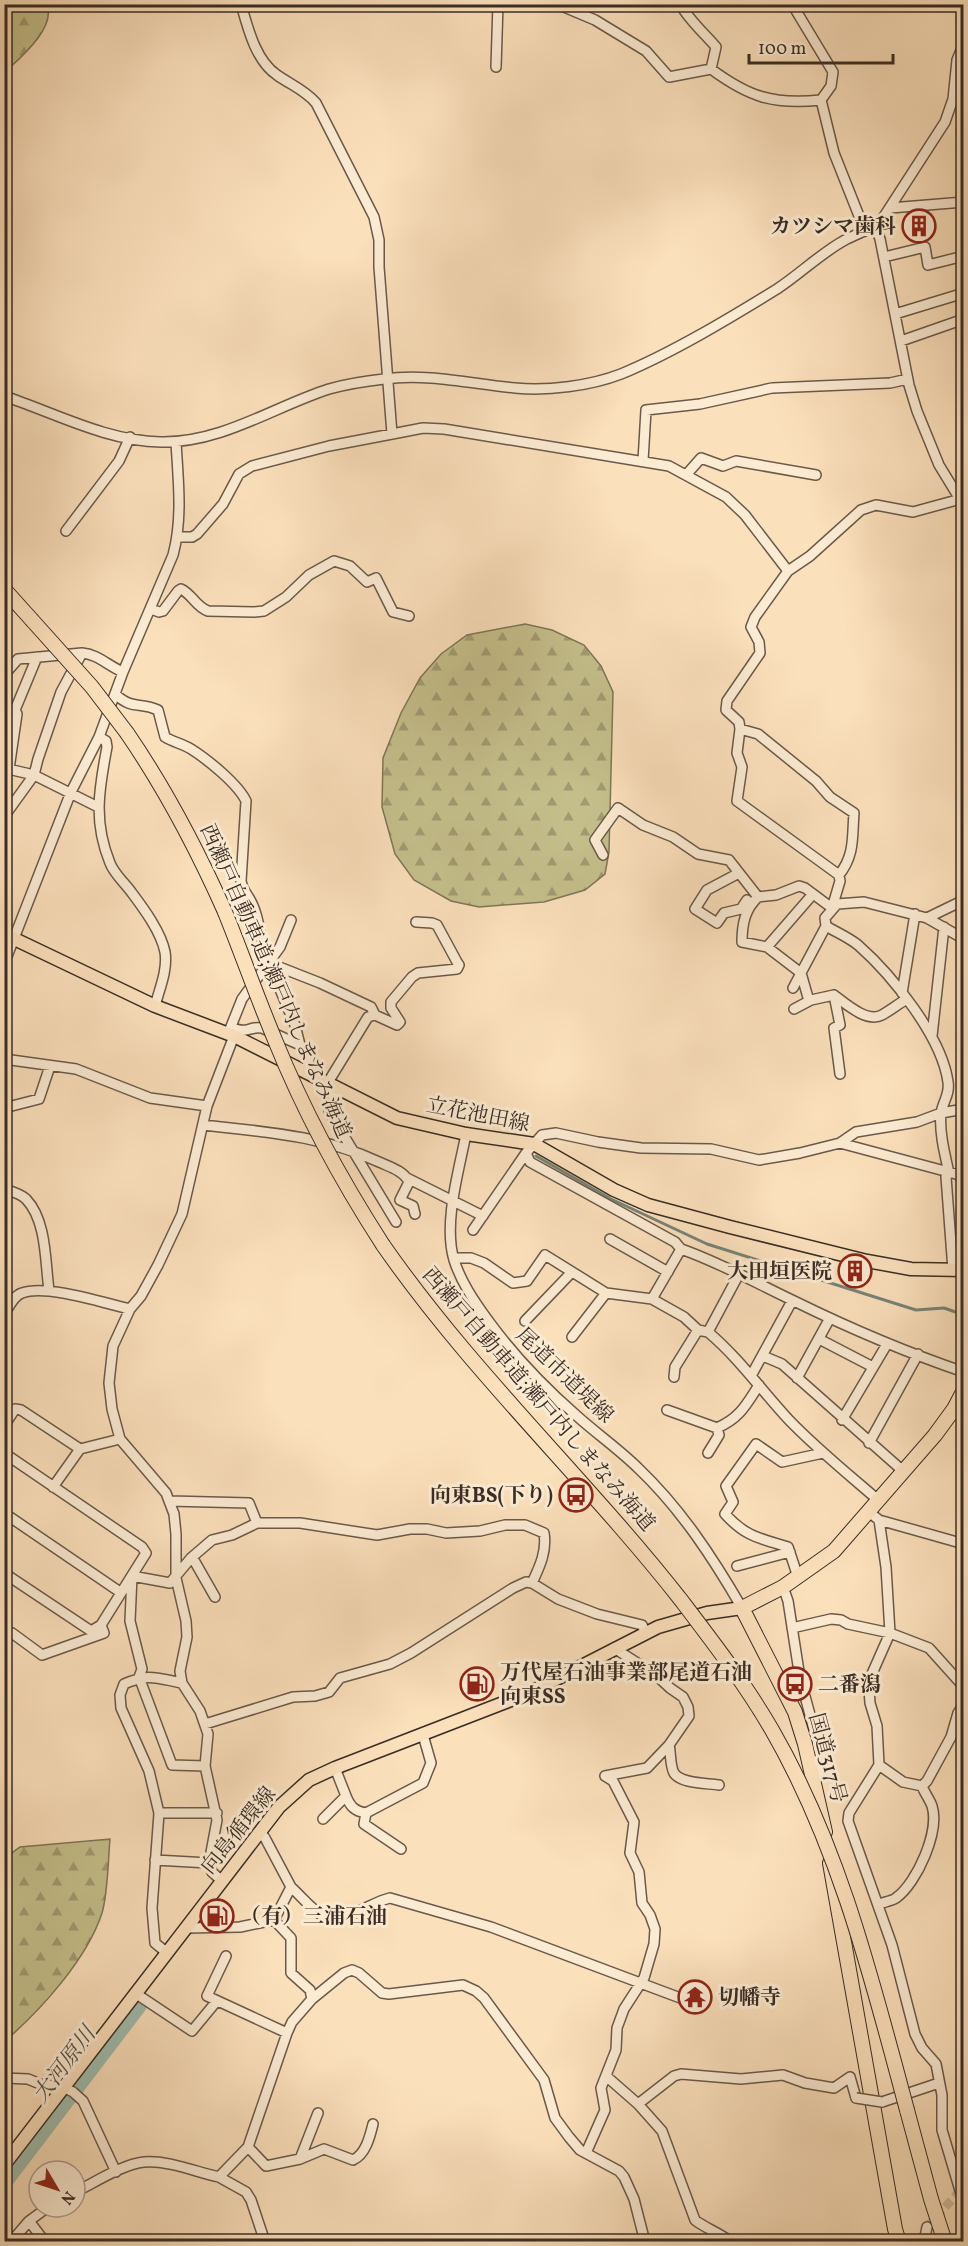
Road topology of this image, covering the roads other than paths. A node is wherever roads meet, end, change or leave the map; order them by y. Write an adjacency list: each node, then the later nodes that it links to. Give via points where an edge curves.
1 (242, 4): 24 (street, via 264,64 316,103 374,217 379,240)
2 (498, 4): 10 (street)
3 (557, 4): 11 (street, via 595,20 646,51 669,77)
4 (680, 4): 11 (street, via 716,47)
5 (792, 4): 13 (street, via 833,72 831,86)
6 (961, 4): 7 (street)
7 (963, 13)
8 (963, 43): 12 (street)
9 (963, 61): 12 (street)
10 (496, 67)
11 (711, 69): 13 (street, via 742,90 775,101)
12 (956, 77): 15 (street, via 945,122)
13 (821, 100): 17 (street, via 834,153)
14 (963, 202): 15 (street)
15 (890, 208): 16 (street)
16 (875, 226): 17 (street); 19 (street)
17 (865, 231): 24 (street, via 844,240 779,288 734,315 619,374 579,384 517,389 440,379)
18 (963, 256): 19 (street, via 928,264 925,247)
19 (884, 257): 21 (street)
20 (963, 293): 21 (street)
21 (895, 314): 23 (street)
22 (963, 319): 23 (street)
23 (901, 341): 25 (street)
24 (387, 378): 27 (street); 29 (street, via 328,390 215,435)
25 (908, 379): 30 (street, via 772,388 700,404 646,410); 33 (street, via 939,465)
26 (4, 396): 28 (street)
27 (392, 434): 30 (street, via 423,428 444,429); 35 (street, via 252,466 239,474 223,504 197,534)
28 (130, 438): 29 (street); 34 (street, via 119,461)
29 (176, 442): 35 (street)
30 (644, 460): 31 (street)
31 (686, 475): 32 (street, via 701,458 723,466 736,461); 36 (street, via 726,497 745,515)
32 (816, 475)
33 (962, 501): 36 (street, via 914,512 876,505 861,510)
34 (66, 531)
35 (178, 537): 38 (street)
36 (788, 571): 45 (street, via 755,617 752,627 760,652 727,701 726,710 739,722)
37 (4, 589): 229 (highway, 西瀬戸自動車道;瀬戸内しまなみ海道, bridge, via 92,687 154,771 225,912 301,1098 347,1187 383,1245 458,1344 626,1532 681,1600 772,1730 812,1811 851,1908)
38 (150, 609): 39 (street, via 163,611 182,590 208,611 264,610 334,561 350,566 367,582 376,578 393,612); 42 (street)
39 (409, 616)
40 (82, 653): 41 (street); 42 (street, via 93,654); 48 (street, via 61,692)
41 (37, 657): 43 (street, via 18,659); 47 (street, via 15,710)
42 (123, 672): 44 (street)
43 (4, 675)
44 (115, 694): 46 (street); 68 (street, via 130,705 158,710 165,736 191,748 244,795 242,890 250,898)
45 (740, 729): 54 (street, via 736,753 742,767 737,801); 54 (street, via 758,734 854,813 851,853)
46 (99, 737): 49 (street); 50 (street, via 107,747)
47 (7, 769): 48 (street)
48 (34, 775): 49 (street); 51 (street, via 8,811)
49 (71, 792): 50 (street); 65 (street)
50 (98, 807): 75 (street, via 100,834 111,866 133,894 165,953)
51 (4, 811)
52 (603, 855): 53 (street, via 596,840 618,808 698,854 729,860)
53 (739, 873): 55 (street); 55 (street, via 707,890 694,909 717,922 724,913 741,909)
54 (839, 875): 58 (street)
55 (756, 894): 56 (street, via 777,895 799,886); 67 (street, via 742,930 742,942)
56 (813, 894): 58 (street); 67 (street)
57 (963, 900): 60 (street)
58 (832, 908): 59 (street, via 837,904 864,902); 63 (street, via 825,918)
59 (915, 914): 60 (street); 73 (street)
60 (927, 918): 64 (street)
61 (291, 920): 68 (street)
62 (416, 922): 77 (street, via 437,925 459,965 457,969 412,977 391,1002 399,1017 396,1025)
63 (826, 926): 70 (street); 73 (street, via 858,945)
64 (944, 927): 66 (street); 79 (street)
65 (9, 937): 69 (street); 75 (main road, 立花池田線)
66 (963, 939)
67 (767, 947): 70 (street)
68 (269, 963): 77 (street, via 371,1007); 78 (street, via 242,999); 80 (street)
69 (4, 964)
70 (801, 973): 71 (street); 74 (street)
71 (793, 988)
72 (834, 995): 73 (street, via 871,1017 881,1016); 74 (street); 84 (street, via 840,1025 834,1028)
73 (904, 996): 79 (street)
74 (809, 1001): 76 (street)
75 (155, 1006): 78 (main road, 立花池田線)
76 (794, 1009)
77 (375, 1015): 85 (street, via 357,1034)
78 (231, 1032): 80 (street, via 262,1028); 83 (main road, 立花池田線); 86 (street)
79 (932, 1036): 89 (street, via 948,1080 949,1094)
80 (300, 1045): 83 (street, via 310,1056)
81 (4, 1059): 82 (street)
82 (50, 1066): 86 (street, via 76,1069 150,1098); 87 (street, via 39,1099)
83 (305, 1072): 85 (main road, 立花池田線)
84 (840, 1074)
85 (331, 1086): 91 (main road, 立花池田線, via 397,1118); 94 (street, via 329,1111)
86 (207, 1106): 90 (street)
87 (4, 1108)
88 (963, 1109): 89 (street)
89 (941, 1113): 92 (street, via 917,1122 856,1132); 95 (street)
90 (203, 1125): 94 (street, via 300,1136); 115 (street, via 182,1214 141,1296)
91 (466, 1134): 93 (main road, 立花池田線); 99 (street, 尾道市道堤線)
92 (840, 1143): 93 (street, via 759,1160 711,1149 641,1148 556,1133 542,1135); 95 (street)
93 (530, 1148): 101 (street); 105 (street, via 530,1162 675,1242); 107 (main road, 立花池田線, via 648,1204 867,1261 910,1269)
94 (351, 1149): 96 (street); 102 (street)
95 (949, 1173): 97 (street); 107 (street, via 946,1177)
96 (407, 1178): 99 (street); 100 (street, via 408,1188 400,1200 413,1206)
97 (963, 1178)
98 (4, 1189): 111 (street, via 24,1198 35,1212)
99 (454, 1201): 101 (street); 106 (street, 尾道市道堤線, via 450,1233)
100 (415, 1214)
101 (483, 1216): 103 (street)
102 (396, 1222)
103 (473, 1230)
104 (610, 1239): 108 (street)
105 (681, 1249): 108 (street); 110 (street)
106 (454, 1258): 109 (street, via 478,1261 513,1282 527,1281 545,1255); 162 (street, 尾道市道堤線, via 461,1279 498,1334 552,1394 657,1488 694,1531)
107 (958, 1270)
108 (668, 1272): 113 (street)
109 (571, 1273): 112 (street); 118 (street)
110 (739, 1274): 114 (street); 120 (street)
111 (49, 1290): 115 (street); 116 (street, via 21,1293)
112 (606, 1293): 113 (street); 121 (street)
113 (652, 1299): 119 (street)
114 (792, 1300): 117 (street); 125 (street)
115 (130, 1309): 137 (street, via 113,1346 109,1383)
116 (4, 1315)
117 (830, 1318): 122 (street); 123 (street)
118 (525, 1321)
119 (698, 1330): 120 (street); 129 (street, via 675,1368)
120 (708, 1332): 128 (street)
121 (572, 1337)
122 (819, 1339): 126 (street); 130 (street)
123 (887, 1344): 124 (street); 126 (street)
124 (918, 1354): 127 (street); 138 (street)
125 (763, 1356): 128 (street); 130 (street, via 782,1364)
126 (873, 1367): 134 (street)
127 (963, 1372)
128 (751, 1376): 131 (street)
129 (674, 1377)
130 (797, 1378): 134 (street)
131 (759, 1385): 136 (street, via 739,1415); 142 (street)
132 (963, 1390): 143 (highway, via 935,1435)
133 (667, 1410): 136 (street)
134 (842, 1420): 138 (street)
135 (4, 1426): 139 (street, via 15,1409 21,1410)
136 (717, 1428): 141 (street, via 719,1435)
137 (120, 1439): 139 (street); 146 (street)
138 (869, 1443): 143 (street)
139 (80, 1449): 144 (street)
140 (4, 1453): 144 (street)
141 (708, 1453)
142 (823, 1453): 145 (street); 151 (street, via 782,1462 756,1444 726,1486 733,1502 725,1514 738,1528 788,1547)
143 (903, 1471): 145 (highway)
144 (53, 1487): 155 (street, via 142,1547 146,1553)
145 (878, 1500): 148 (highway)
146 (170, 1501): 149 (street, via 249,1503); 157 (street, via 176,1534)
147 (4, 1513): 160 (street)
148 (874, 1516): 150 (street); 156 (highway); 166 (street, via 886,1567)
149 (257, 1523): 152 (street, via 212,1540); 158 (street, via 300,1523 377,1534 410,1529 480,1531 525,1525 544,1533 546,1544)
150 (963, 1544)
151 (790, 1552): 153 (street); 156 (street)
152 (190, 1558): 157 (street); 161 (street)
153 (737, 1566)
154 (4, 1573): 163 (street, via 91,1631)
155 (132, 1576): 157 (street, via 170,1583); 160 (street); 169 (street, via 130,1621 142,1669)
156 (798, 1577): 159 (highway)
157 (176, 1578): 170 (street, via 186,1629)
158 (532, 1583): 165 (street, via 558,1599 597,1614 642,1624); 173 (street, via 513,1588 390,1664 340,1678 329,1692 293,1697)
159 (783, 1587): 162 (highway); 164 (street)
160 (120, 1592): 163 (street)
161 (215, 1597)
162 (742, 1608): 165 (main road, 向島循環線, via 707,1613); 179 (highway, 国道317号, via 795,1712)
163 (101, 1625): 167 (street, via 104,1633 42,1655 12,1633)
164 (792, 1628): 166 (street, via 831,1619); 179 (street, via 800,1678 821,1755)
165 (646, 1633): 168 (main road, 向島循環線)
166 (890, 1633): 171 (street, via 929,1648); 176 (street, via 869,1689 877,1726)
167 (4, 1634)
168 (614, 1648): 174 (main road, 向島循環線, via 529,1693); 175 (street, via 656,1675 688,1707 689,1716)
169 (139, 1677): 170 (street); 177 (street, via 172,1765); 183 (street, via 123,1684 120,1695 149,1771)
170 (182, 1683): 173 (street)
171 (963, 1687)
172 (963, 1704): 181 (street, via 951,1737)
173 (205, 1724): 177 (street)
174 (423, 1735): 178 (main road, 向島循環線); 185 (street, via 431,1763 423,1783)
175 (669, 1745): 180 (street, via 673,1772 679,1777); 198 (street, via 647,1768 605,1776 613,1782 634,1822 630,1853 639,1872 642,1903 655,1929 654,1944)
176 (879, 1765): 181 (street, via 903,1782); 193 (street, via 848,1821)
177 (205, 1766): 184 (street)
178 (334, 1768): 182 (street); 187 (main road, 向島循環線, via 309,1780 279,1807)
179 (815, 1784): 227 (highway, 国道317号)
180 (719, 1785)
181 (922, 1785): 193 (street, via 932,1805 933,1834 913,1879 895,1899)
182 (346, 1796): 185 (street, via 357,1811); 186 (street)
183 (159, 1813): 184 (street); 189 (street)
184 (217, 1813): 190 (street)
185 (366, 1813): 188 (street, via 364,1824)
186 (323, 1819)
187 (260, 1832): 191 (main road, 向島循環線); 192 (street)
188 (401, 1849)
189 (156, 1860): 190 (street); 196 (street, via 152,1908 155,1943)
190 (208, 1863): 191 (street)
191 (222, 1881): 195 (main road, 向島循環線)
192 (291, 1887): 194 (street); 198 (street, via 323,1916 349,1916 390,1899 491,1927)
193 (879, 1904): 206 (street, via 915,2034 936,2064)
194 (274, 1920): 195 (street, via 240,1927); 200 (street, via 291,1938 291,1973 310,1990)
195 (185, 1928): 196 (main road, 向島循環線)
196 (166, 1952): 199 (main road, 向島循環線)
197 (226, 1956): 202 (street, via 207,1996)
198 (640, 1983): 201 (street); 204 (street, via 617,2028 616,2050)
199 (135, 1993): 202 (street, via 192,2031); 207 (main road, 向島循環線)
200 (312, 1999): 203 (street); 212 (street, via 352,1970 389,1995 463,1985 476,1991 544,2080 555,2118)
201 (683, 1999)
202 (216, 2002): 203 (street)
203 (287, 2032): 211 (street)
204 (606, 2076): 208 (street); 212 (street, via 601,2088 605,2110)
205 (4, 2078): 207 (street)
206 (939, 2083): 208 (street, bridge, via 882,2102 856,2098 850,2077 834,2088 783,2075 741,2079 681,2074); 218 (street, via 942,2130)
207 (63, 2087): 214 (main road, 向島循環線); 215 (street, via 82,2101)
208 (638, 2104): 226 (street, via 662,2131 695,2220)
209 (318, 2113): 213 (street)
210 (373, 2124): 213 (street, via 359,2158 353,2160 324,2149)
211 (248, 2147): 213 (street, via 266,2166); 216 (street)
212 (586, 2153): 225 (street, via 624,2177)
213 (300, 2159)
214 (4, 2165)
215 (116, 2172): 216 (street, via 142,2162); 217 (street)
216 (219, 2177): 224 (street, via 246,2193)
217 (87, 2186)
218 (963, 2204)
219 (31, 2219): 220 (street)
220 (28, 2221): 222 (street); 223 (street)
221 (927, 2227): 228 (street)
222 (11, 2241)
223 (45, 2241)
224 (265, 2241)
225 (645, 2241)
226 (731, 2241)
227 (899, 2241)
228 (924, 2241)
229 (945, 2241)

